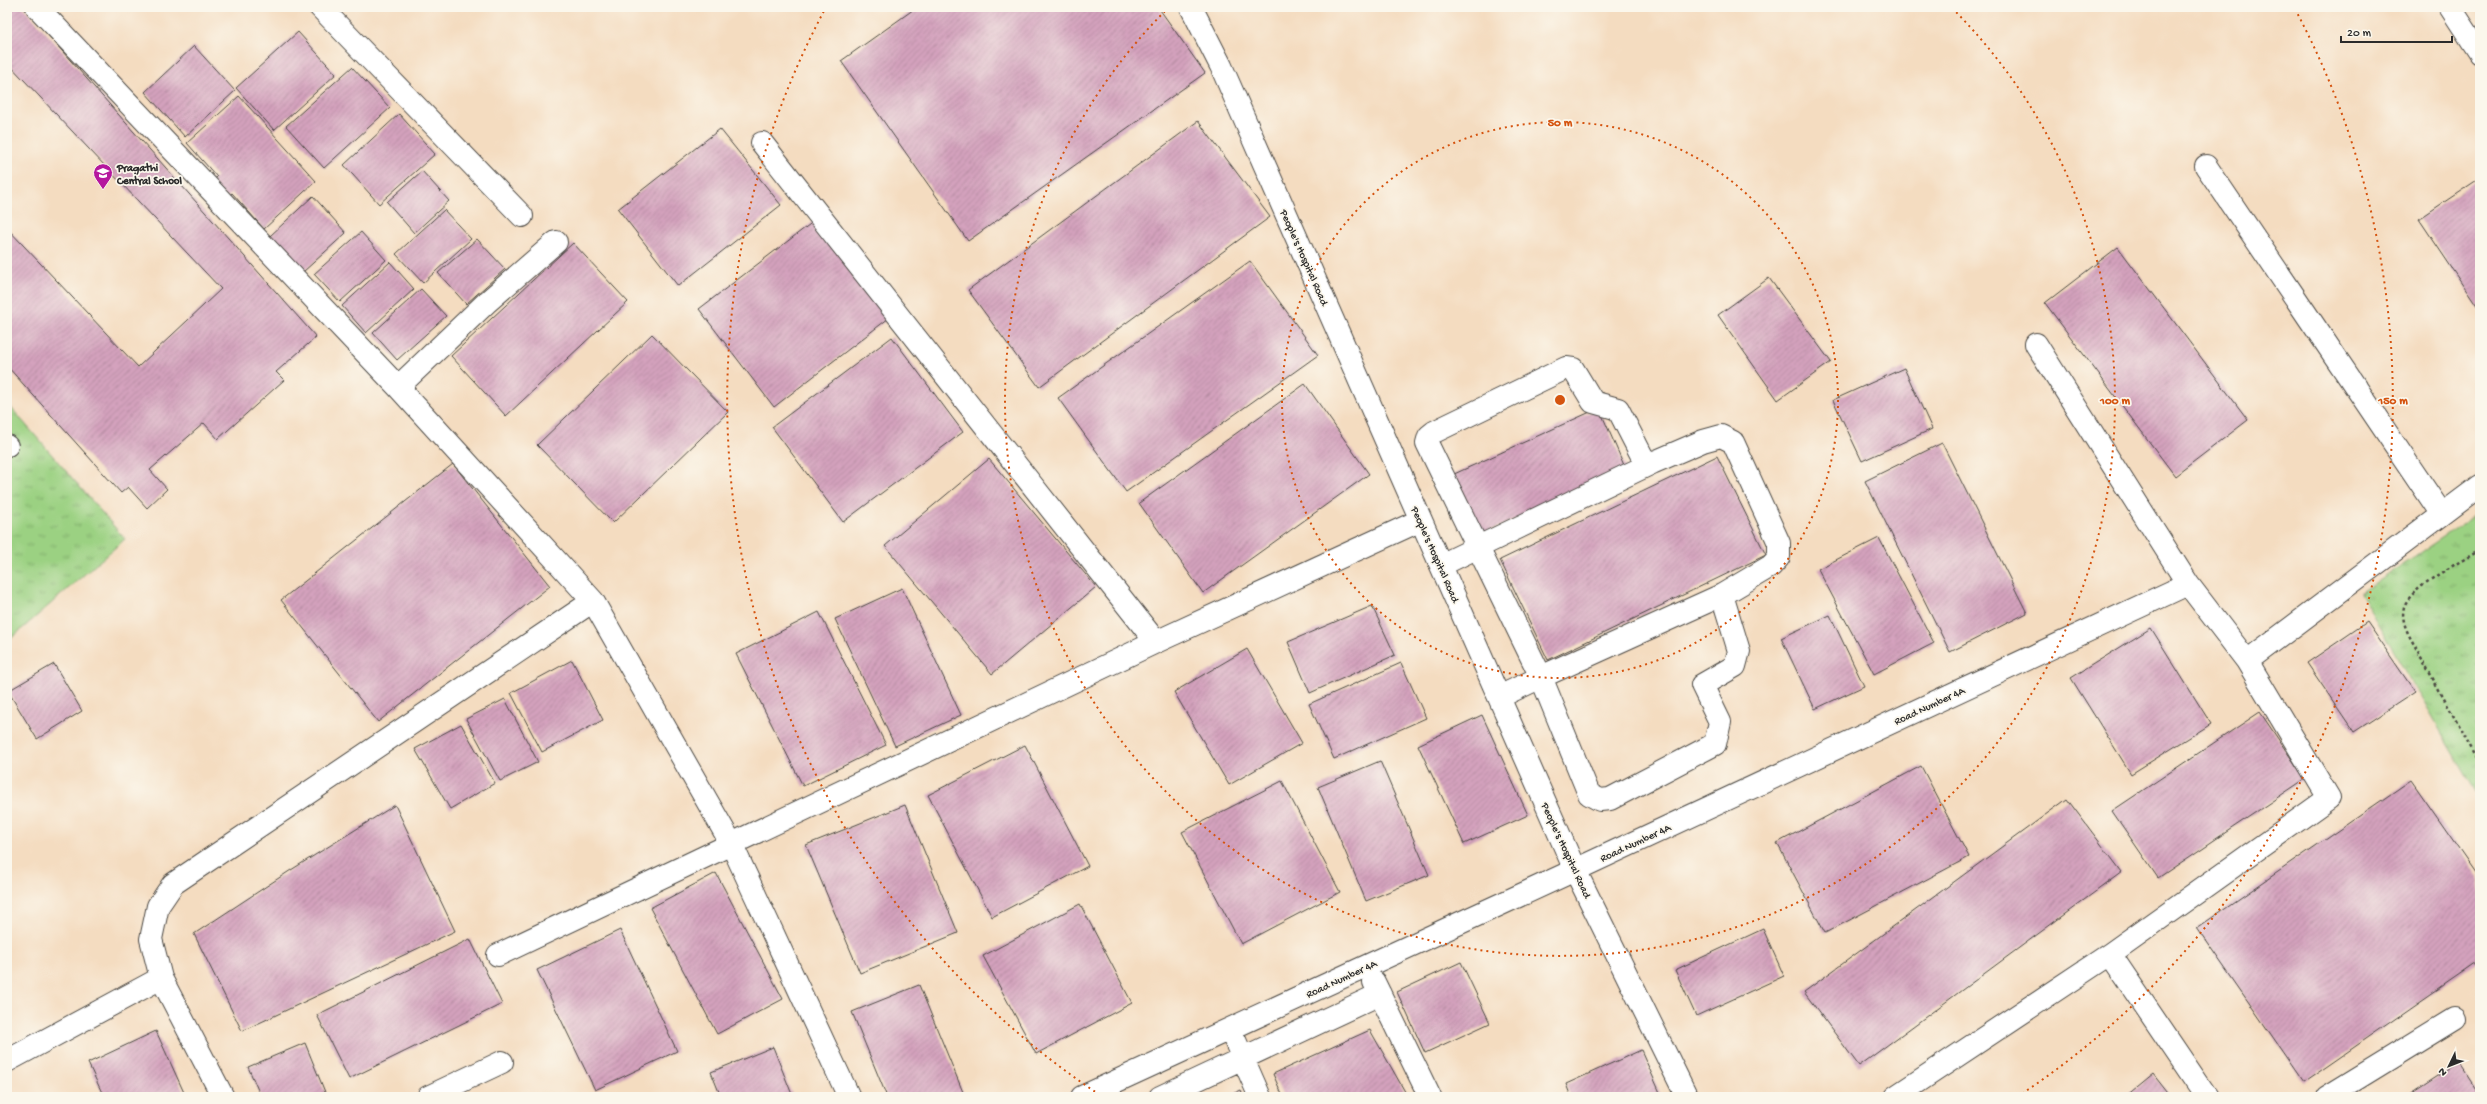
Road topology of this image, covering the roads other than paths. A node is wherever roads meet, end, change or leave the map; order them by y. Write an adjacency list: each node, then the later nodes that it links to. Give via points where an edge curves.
1 (37, 7): 11 (street)
2 (320, 7): 8 (street)
3 (1191, 7): 15 (street, People's Hospital Road, via 1221,66)
4 (2450, 7): 5 (street)
5 (2480, 53)
6 (762, 143): 21 (street)
7 (2206, 166): 14 (street)
8 (522, 216)
9 (556, 242): 11 (street, via 486,302)
10 (2036, 344): 18 (street)
11 (398, 387): 20 (street)
12 (1652, 463): 16 (street); 16 (street, via 1643,458 1618,409 1592,402 1573,369 1559,371 1444,426 1429,436 1427,443); 19 (street, via 1703,441 1722,436 1733,442 1779,543 1780,558)
13 (2480, 486): 14 (street)
14 (2441, 513): 22 (street)
15 (1421, 520): 17 (street, People's Hospital Road); 21 (street)
16 (1478, 546): 17 (street); 23 (street)
17 (1441, 565): 24 (street, People's Hospital Road)
18 (2188, 584): 22 (street); 26 (street, Road Number 4A)
19 (1722, 595): 23 (street); 23 (street, via 1739,651 1735,666 1702,685 1720,722 1715,744 1610,799 1600,800 1590,794)
20 (593, 601): 25 (street); 30 (street, via 173,884 158,906 151,939)
21 (1156, 642): 25 (street)
22 (2247, 661): 27 (street, via 2329,798)
23 (1541, 677): 24 (street)
24 (1499, 697): 26 (street, People's Hospital Road)
25 (731, 843): 28 (street); 39 (street)
26 (1575, 870): 29 (street, Road Number 4A); 44 (street, People's Hospital Road)
27 (2110, 954): 45 (street); 46 (street)
28 (498, 955)
29 (1367, 966): 31 (street); 33 (street, Road Number 4A)
30 (161, 978): 35 (street); 37 (street)
31 (1380, 994): 34 (street); 43 (street)
32 (2454, 1019): 47 (street)
33 (1230, 1029): 34 (street); 40 (street, Road Number 4A)
34 (1243, 1058): 41 (street); 42 (street)
35 (7, 1061)
36 (502, 1062): 38 (street)
37 (223, 1097)
38 (428, 1097)
39 (849, 1097)
40 (1084, 1097)
41 (1160, 1097)
42 (1260, 1097)
43 (1430, 1097)
44 (1687, 1097)
45 (1895, 1097)
46 (2207, 1097)
47 (2327, 1097)

